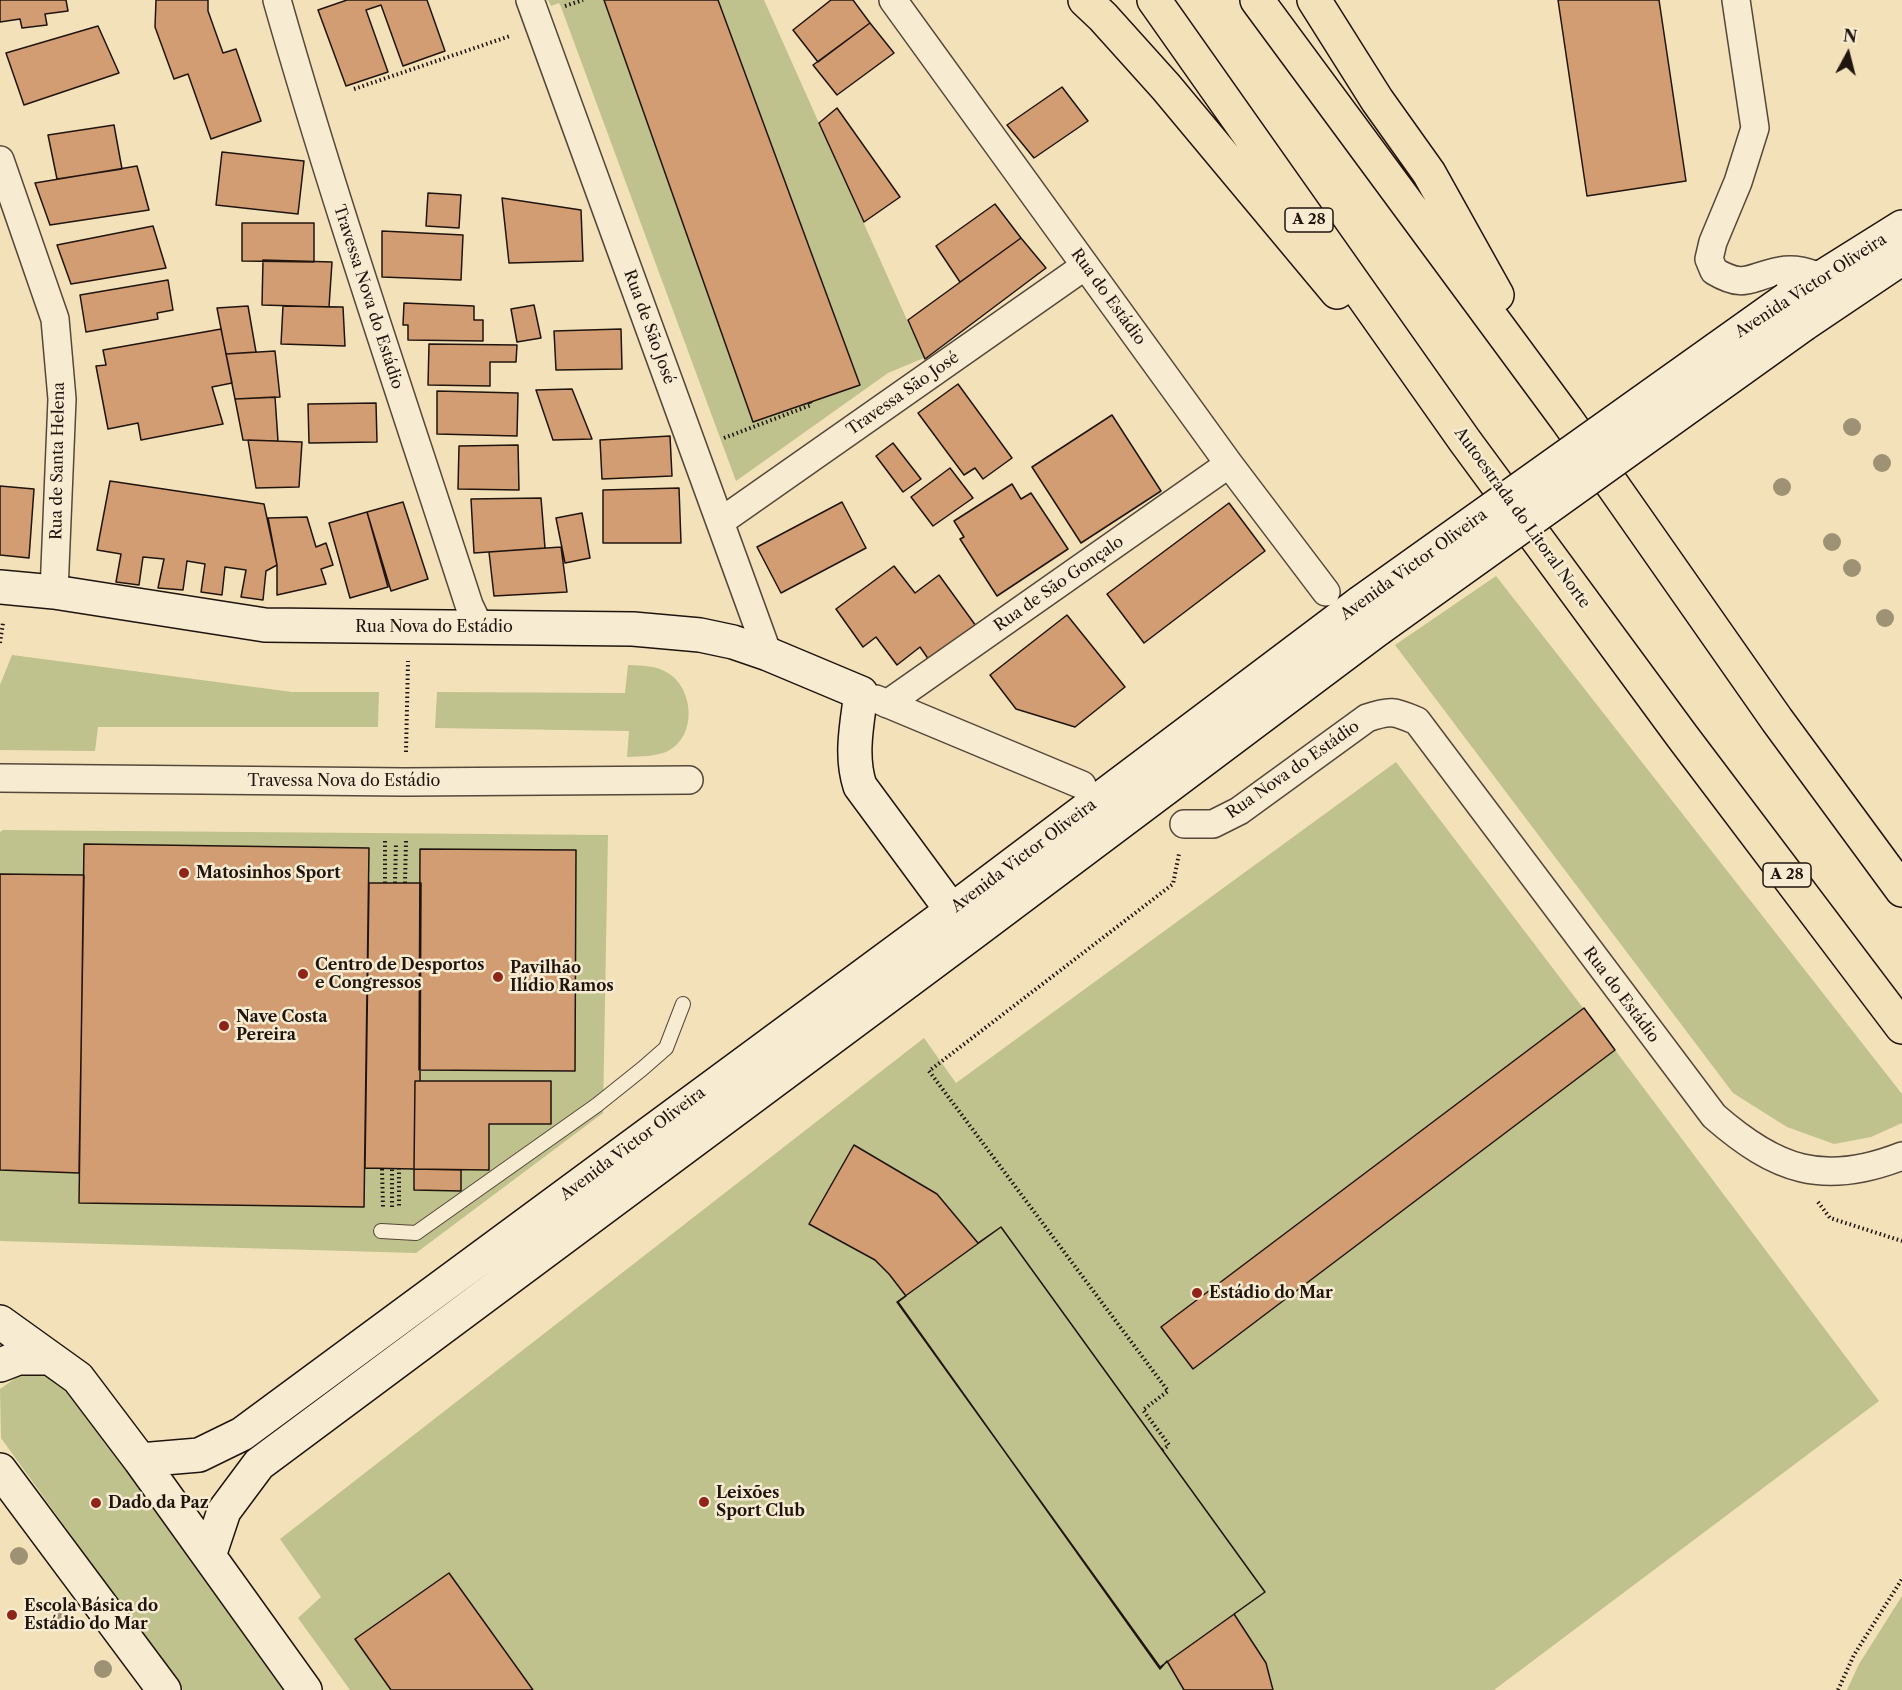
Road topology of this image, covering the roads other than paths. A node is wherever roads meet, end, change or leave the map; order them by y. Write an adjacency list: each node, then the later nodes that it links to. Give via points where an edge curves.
1 (277, 0): 23 (street, Travessa Nova do Estádio, via 366,292)
2 (530, 0): 19 (street, Rua de São José)
3 (893, 0): 13 (street, Rua do Estádio)
4 (1085, 0): 17 (highway, via 1166,87)
5 (1154, 0): 17 (highway, Autoestrada do Litoral Norte / A 28)
6 (1257, 0): 16 (highway)
7 (1314, 0): 16 (highway, via 1428,173)
8 (1736, 0): 14 (street, via 1755,129 1709,259 1714,272 1738,281 1780,271 1802,270)
9 (0, 160): 11 (street, Rua de Santa Helena)
10 (1902, 227): 14 (street, Avenida Victor Oliveira)
11 (12, 230): 20 (street, Rua de Santa Helena, via 55,319 62,399)
12 (1902, 258): 15 (street, Avenida Victor Oliveira)
13 (1085, 266): 18 (street, Rua do Estádio); 19 (street, Travessa São José)
14 (1821, 277): 15 (street, Avenida Victor Oliveira)
15 (1796, 312): 32 (street, Avenida Victor Oliveira, bridge, via 1378,629); 32 (street, Avenida Victor Oliveira, bridge, via 1360,603)
16 (1567, 420): 31 (highway, via 1777,720)
17 (1465, 441): 34 (highway, Autoestrada do Litoral Norte / A 28)
18 (1229, 464): 21 (street, Rua do Estádio); 25 (street, Rua de São Gonçalo)
19 (720, 522): 24 (street, Rua de São José)
20 (54, 592): 22 (street, Rua Nova do Estádio); 23 (street, Rua Nova do Estádio, via 265,625)
21 (1326, 592)
22 (1, 602)
23 (479, 626): 24 (street, Rua Nova do Estádio, via 633,629 700,635)
24 (768, 654): 25 (street, Rua Nova do Estádio)
25 (874, 698): 29 (street, Rua Nova do Estádio); 32 (street, via 855,741 854,769 860,786)
26 (1401, 714): 30 (street, Rua Nova do Estádio, via 1386,711 1367,718 1239,810 1213,824); 35 (street, Rua do Estádio, via 1424,729 1714,1116 1761,1152 1790,1165 1818,1171 1873,1167)
27 (0, 778): 28 (street, Travessa Nova do Estádio)
28 (688, 780)
29 (1082, 785)
30 (1184, 824)
31 (1902, 890)
32 (961, 923): 40 (street, Avenida Victor Oliveira, via 242,1434 199,1455); 42 (street, Avenida Victor Oliveira, via 259,1464 224,1511)
33 (683, 1004): 36 (lane, via 666,1048 597,1105 416,1233)
34 (1902, 1027)
35 (1902, 1156)
36 (381, 1231)
37 (0, 1322): 38 (street)
38 (50, 1358): 39 (street, via 18,1358); 40 (street, via 78,1378)
39 (0, 1365)
40 (140, 1460): 42 (street)
41 (0, 1470): 43 (street)
42 (209, 1556): 44 (street)
43 (164, 1690)
44 (305, 1690)

